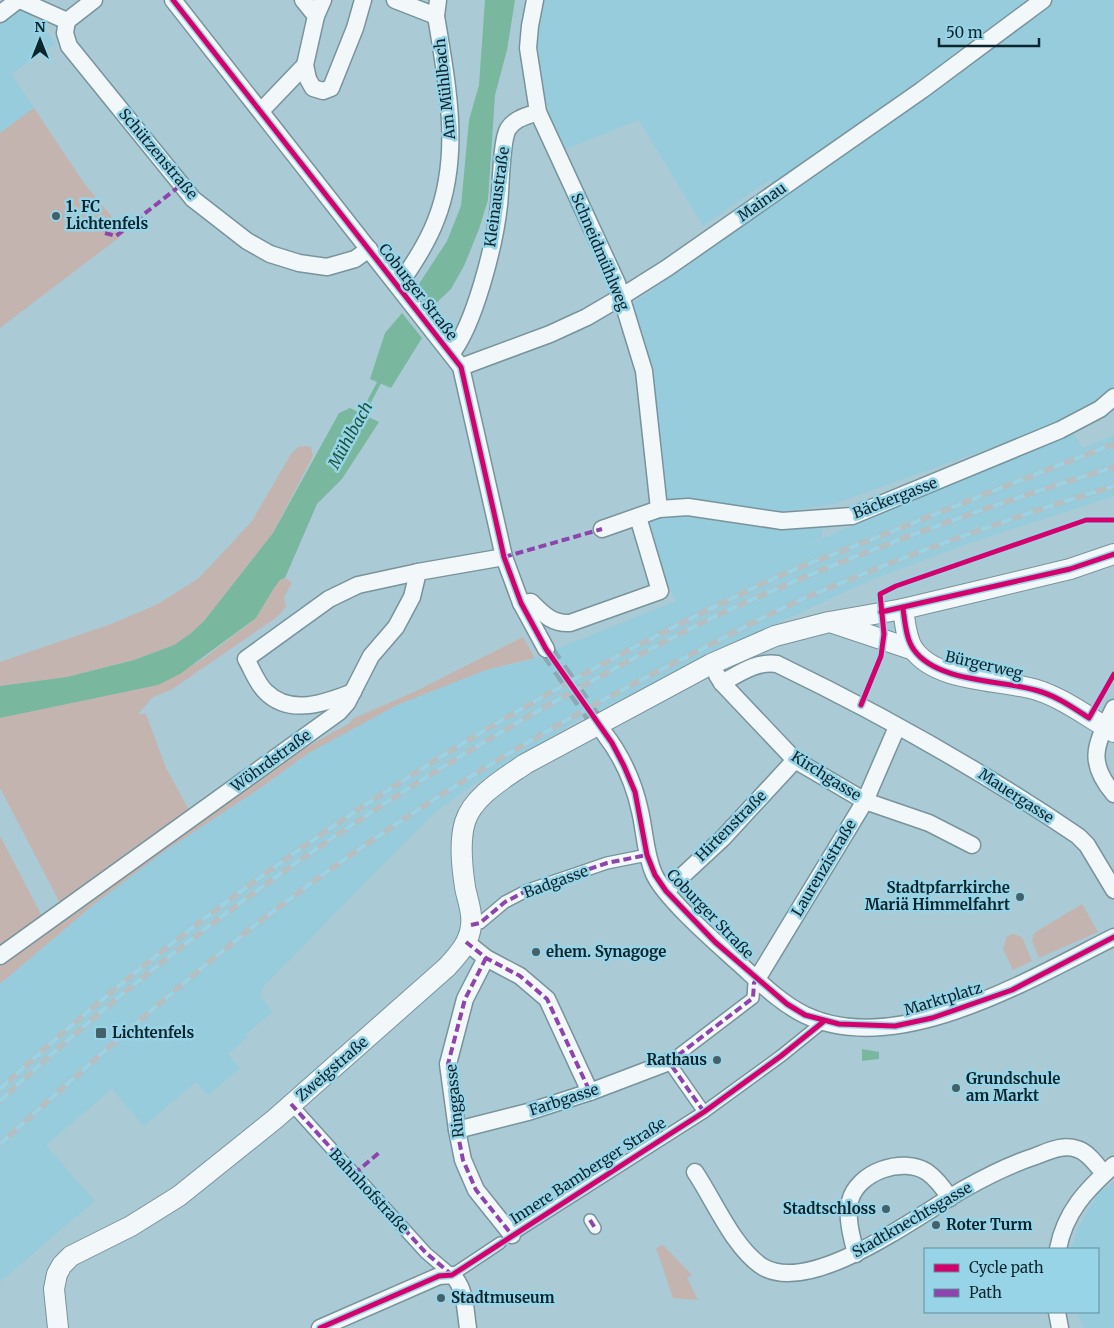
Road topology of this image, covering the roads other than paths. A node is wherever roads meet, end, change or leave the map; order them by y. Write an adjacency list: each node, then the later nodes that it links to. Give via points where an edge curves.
1 (19, 0): 11 (street); 13 (street)
2 (94, 0): 13 (street)
3 (173, 0): 15 (street, Coburger Straße)
4 (303, 0): 12 (street)
5 (323, 0): 12 (street)
6 (363, 0): 14 (street, via 331,88 323,91 313,88)
7 (395, 0): 10 (street)
8 (535, 0): 16 (street, Schneidmühlweg, via 528,48)
9 (1043, 0): 19 (street, Mainau, via 922,90)
10 (437, 8): 18 (street, Am Mühlbach, via 451,127 450,160 436,220)
11 (0, 14)
12 (316, 16): 14 (street)
13 (67, 21): 17 (street, Schützenstraße, via 65,33 70,46 193,199 247,241 270,254 326,267 355,259)
14 (304, 65): 15 (street)
15 (261, 111): 17 (street, Coburger Straße)
16 (538, 112): 19 (street, Schneidmühlweg); 20 (street, Kleinaustraße, via 515,121 505,135 492,245)
17 (368, 249): 18 (street, Coburger Straße)
18 (400, 290): 20 (street, Coburger Straße)
19 (622, 297): 20 (street, Mainau, via 550,334); 22 (street, Schneidmühlweg, via 644,371)
20 (456, 360): 26 (street, Coburger Straße)
21 (1114, 397): 22 (street, Bäckergasse, via 1100,409 1060,430 852,516 782,520 688,507)
22 (659, 509): 23 (street, Bäckergasse)
23 (638, 517): 24 (street, Bäckergasse); 28 (street, via 660,591 560,624 531,602)
24 (602, 530)
25 (1114, 554): 29 (street, via 1070,569)
26 (504, 557): 27 (street); 28 (street, Coburger Straße)
27 (418, 572): 35 (street, Wöhrdstraße, via 412,597 396,627 371,656); 35 (street, via 351,588 246,659 265,692 277,700 314,706)
28 (521, 603): 31 (street, Coburger Straße)
29 (903, 609): 30 (street); 32 (street)
30 (828, 622): 32 (street); 33 (street, via 775,636)
31 (546, 649)
32 (914, 650): 38 (street, Bürgerweg, via 944,671 1051,695)
33 (711, 664): 34 (street, Kirchgasse); 47 (street, via 525,764 479,800 465,820 462,843)
34 (722, 683): 37 (street, Mauergasse, via 758,664 777,664 861,705); 40 (street, Kirchgasse)
35 (353, 692): 49 (street, Wöhrdstraße, via 339,712)
36 (1114, 708): 38 (street)
37 (897, 727): 42 (street, Laurenzistraße); 45 (street, Mauergasse, via 981,773 1078,836)
38 (1109, 729): 41 (street, via 1097,740 1096,763 1101,778)
39 (604, 733): 44 (street, Coburger Straße, via 635,792)
40 (795, 760): 42 (street, Kirchgasse); 46 (street, Hirtenstraße, via 722,838)
41 (1114, 794)
42 (864, 800): 43 (street, Kirchgasse, via 929,823); 51 (street, Laurenzistraße)
43 (972, 845)
44 (647, 855): 46 (street, Coburger Straße); 47 (street, Badgasse, via 607,864 528,890 505,902)
45 (1114, 890)
46 (666, 891): 51 (street, Coburger Straße, via 715,942)
47 (469, 933): 50 (street); 55 (street, Zweigstraße, via 447,967)
48 (1114, 937): 52 (street, Marktplatz, via 1012,990 932,1018 895,1026)
49 (0, 956)
50 (486, 958): 54 (street, via 520,976 547,999); 57 (street, Ringgasse, via 465,999 448,1064)
51 (757, 979): 52 (street, Coburger Straße, via 787,1004); 53 (street, via 753,998)
52 (823, 1022): 56 (street)
53 (669, 1062): 54 (street, Farbgasse); 56 (street)
54 (590, 1092): 57 (street, Farbgasse)
55 (291, 1104): 64 (street, Bahnhofstraße, via 426,1253); 66 (street, Zweigstraße, via 164,1206 71,1256 57,1274 54,1289)
56 (704, 1112): 61 (street, Innere Bamberger Straße)
57 (456, 1130): 61 (street, Ringgasse, via 463,1160 476,1190)
58 (1109, 1170): 60 (street, Stadtknechtsgasse, via 1078,1149 1059,1148 1016,1163); 62 (street, via 1070,1213)
59 (696, 1172): 63 (street, Stadtknechtsgasse, via 743,1249 764,1268 804,1272)
60 (950, 1198): 63 (street, Stadtknechtsgasse); 63 (street, via 927,1172 916,1167 893,1166 870,1177 854,1192 850,1202 849,1219)
61 (508, 1238): 64 (street, Innere Bamberger Straße)
62 (1058, 1248)
63 (856, 1254)
64 (452, 1275): 67 (street, via 439,1276); 68 (street, via 463,1292)
65 (1057, 1313): 69 (street)
66 (58, 1328)
67 (320, 1328)
68 (468, 1328)
69 (1060, 1328)

